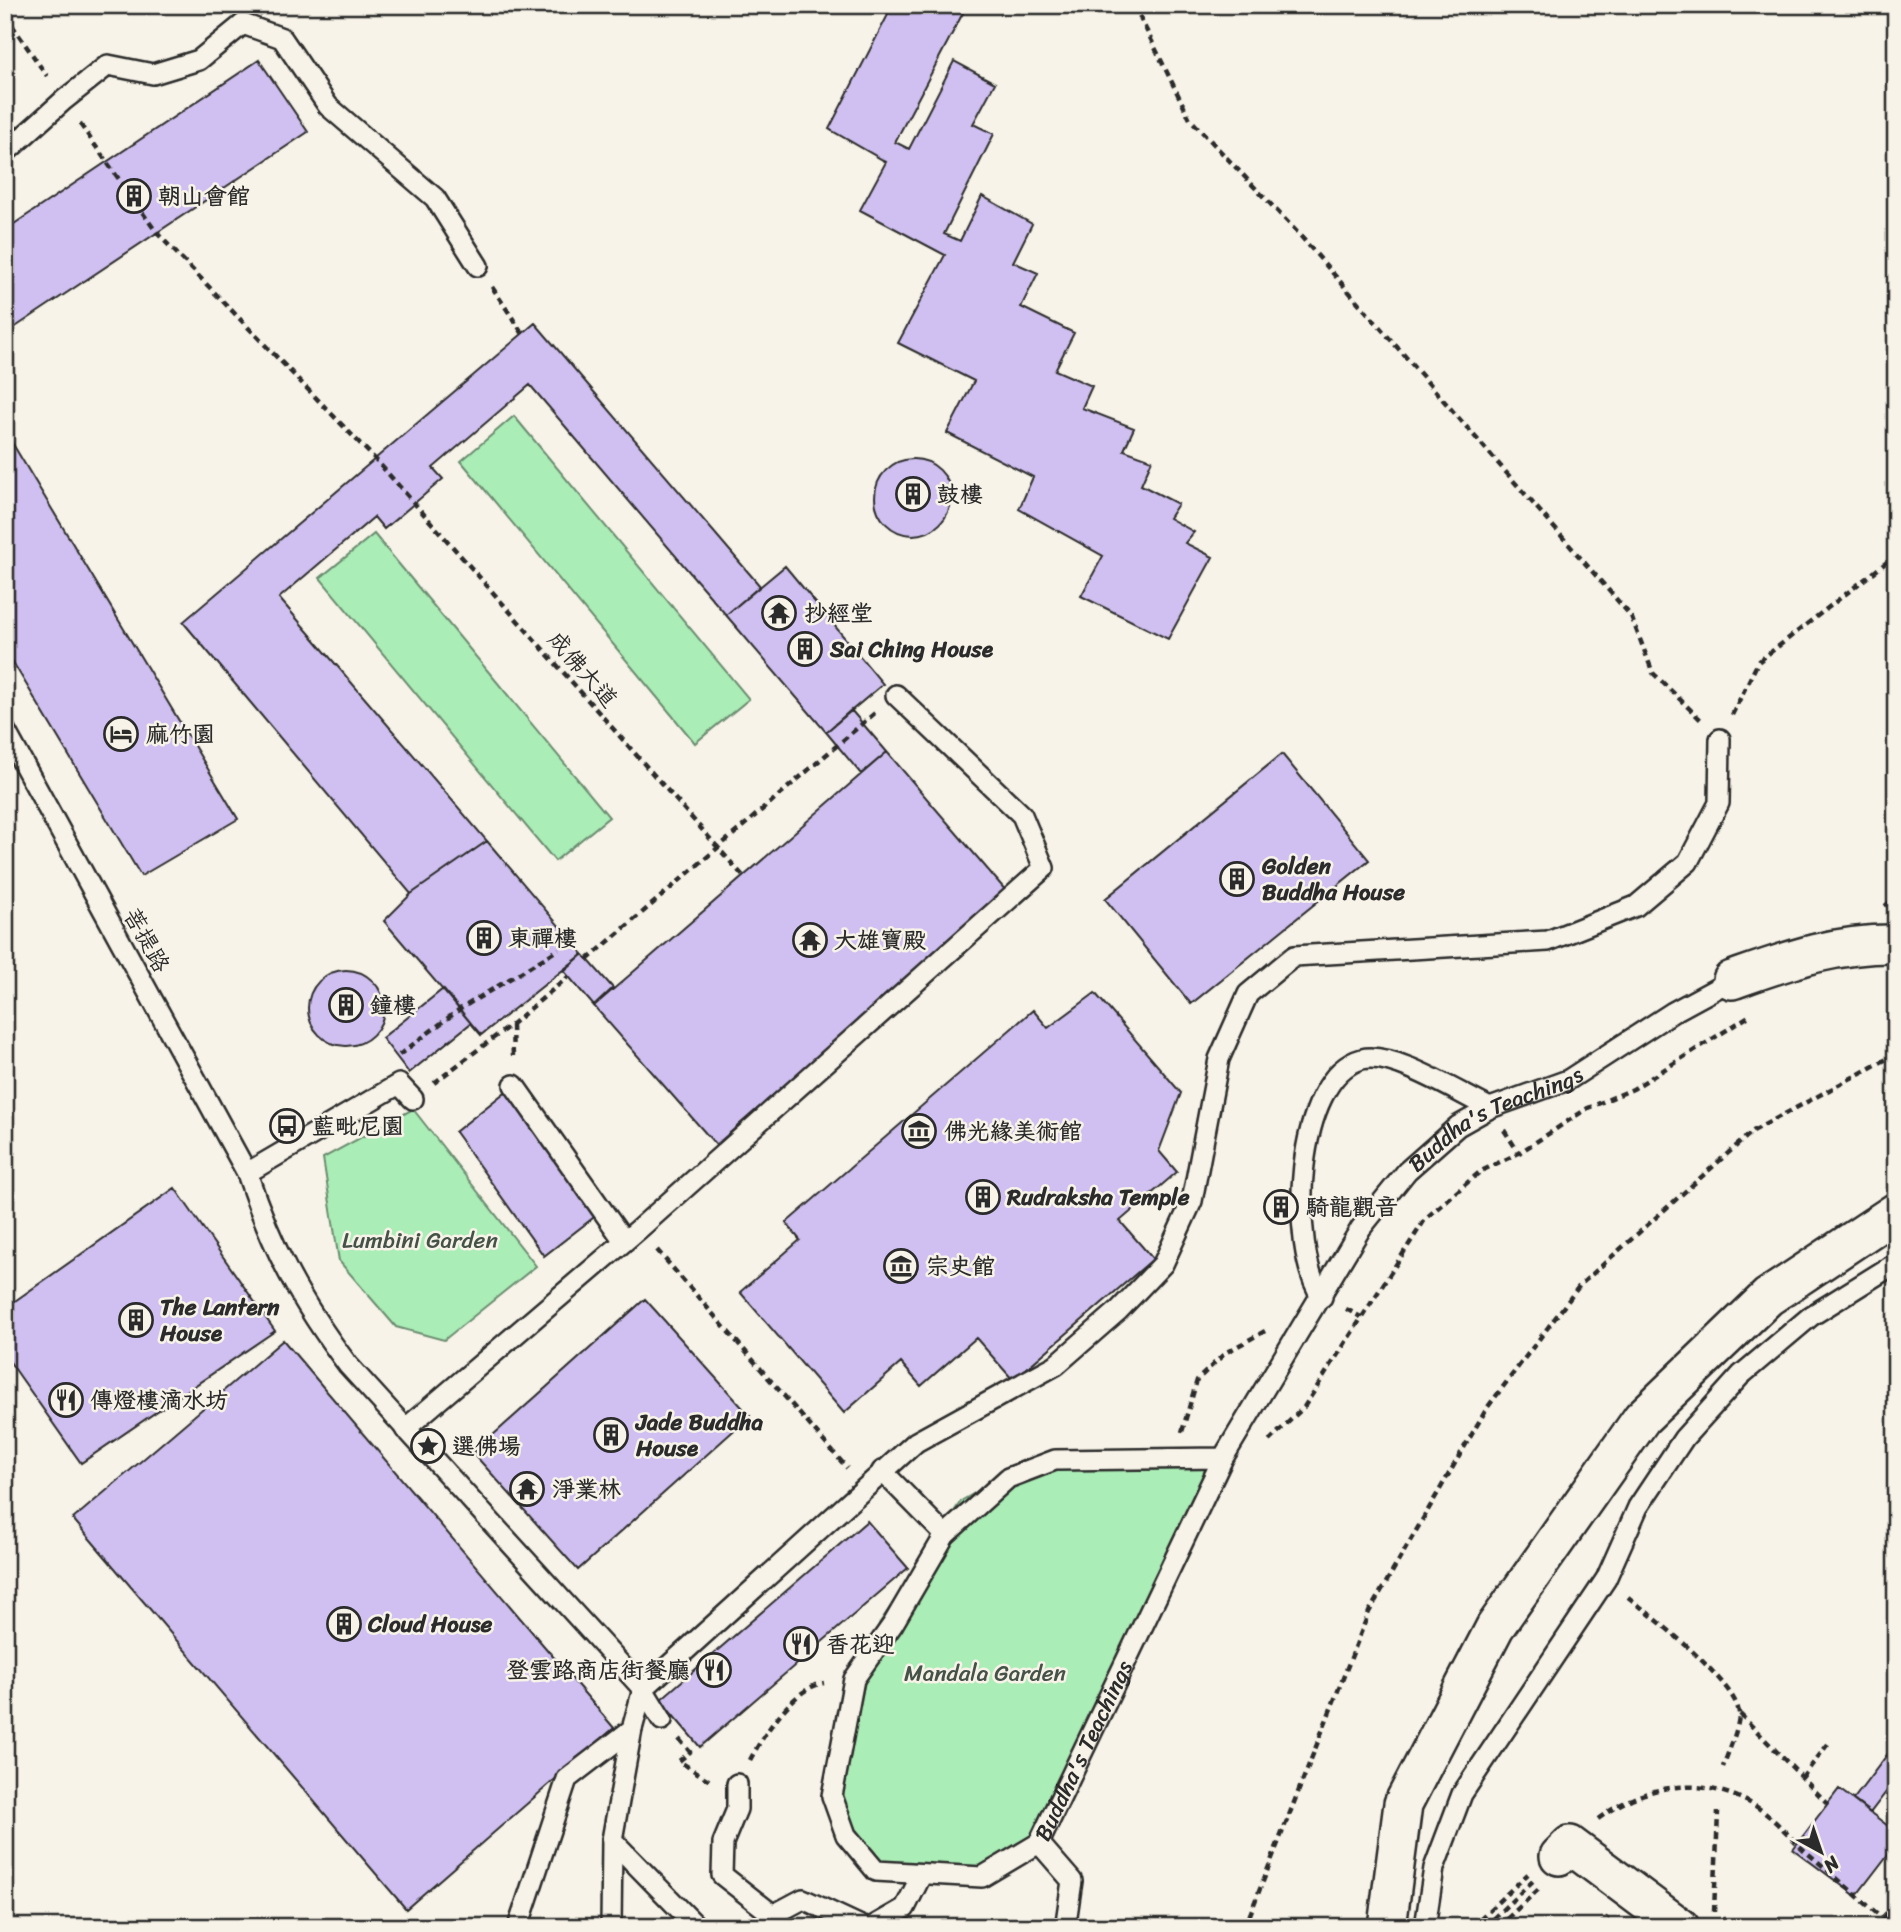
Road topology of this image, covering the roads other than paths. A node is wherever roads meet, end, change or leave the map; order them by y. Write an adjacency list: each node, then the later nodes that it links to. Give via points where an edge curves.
1 (5, 153): 2 (lane, via 108,65 153,74 198,60 243,24 282,38 328,106 435,198)
2 (478, 266)
3 (896, 695): 13 (lane, via 1022,815 1044,868)
4 (5, 730): 11 (lane, 菩提路)
5 (1720, 739): 18 (lane, via 1718,803 1713,815 1688,862 1636,906 1548,941 1294,956 1248,994 1219,1059 1192,1201 1163,1264 1056,1365 916,1442)
6 (1896, 944): 7 (street, Buddha's Teachings, via 1858,943 1812,952)
7 (1732, 980): 10 (lane, Buddha's Teachings, via 1568,1080)
8 (514, 1085): 13 (lane)
9 (412, 1099): 11 (lane, via 399,1084)
10 (1490, 1108): 15 (lane, Buddha's Teachings, via 1458,1126 1407,1171 1361,1228); 15 (lane, via 1384,1058 1363,1058 1336,1074 1313,1119 1302,1206 1307,1268)
11 (247, 1172): 16 (lane, 菩提路, via 267,1233 295,1288 348,1365)
12 (1896, 1212): 34 (street, via 1768,1297 1642,1418 1495,1626 1404,1804)
13 (631, 1235): 16 (lane)
14 (1896, 1263): 35 (lane, via 1811,1317 1725,1393 1684,1438 1638,1507 1606,1579 1462,1794 1434,1868)
15 (1322, 1297): 17 (lane, Buddha's Teachings)
16 (405, 1429): 20 (lane, 菩提路)
17 (1223, 1458): 19 (lane, Buddha's Teachings, via 1055,1460 1009,1478); 25 (lane, Buddha's Teachings)
18 (882, 1472): 19 (lane); 20 (lane)
19 (945, 1535): 27 (lane, Buddha's Teachings, via 893,1624 854,1679 832,1796 846,1835 876,1871)
20 (643, 1689): 21 (lane, 菩提路); 22 (lane)
21 (662, 1720)
22 (632, 1729): 24 (lane); 28 (lane, via 567,1779)
23 (737, 1784): 31 (lane, via 737,1809 723,1843 722,1875 773,1914 803,1899)
24 (612, 1840): 29 (lane); 30 (lane)
25 (1039, 1843): 27 (lane, Buddha's Teachings, via 982,1877); 33 (lane, via 1072,1881)
26 (1552, 1863): 36 (street)
27 (922, 1874): 32 (lane, via 905,1908)
28 (518, 1927)
29 (611, 1927)
30 (697, 1927)
31 (863, 1927)
32 (872, 1927)
33 (1062, 1927)
34 (1387, 1927)
35 (1425, 1927)
36 (1680, 1927)

